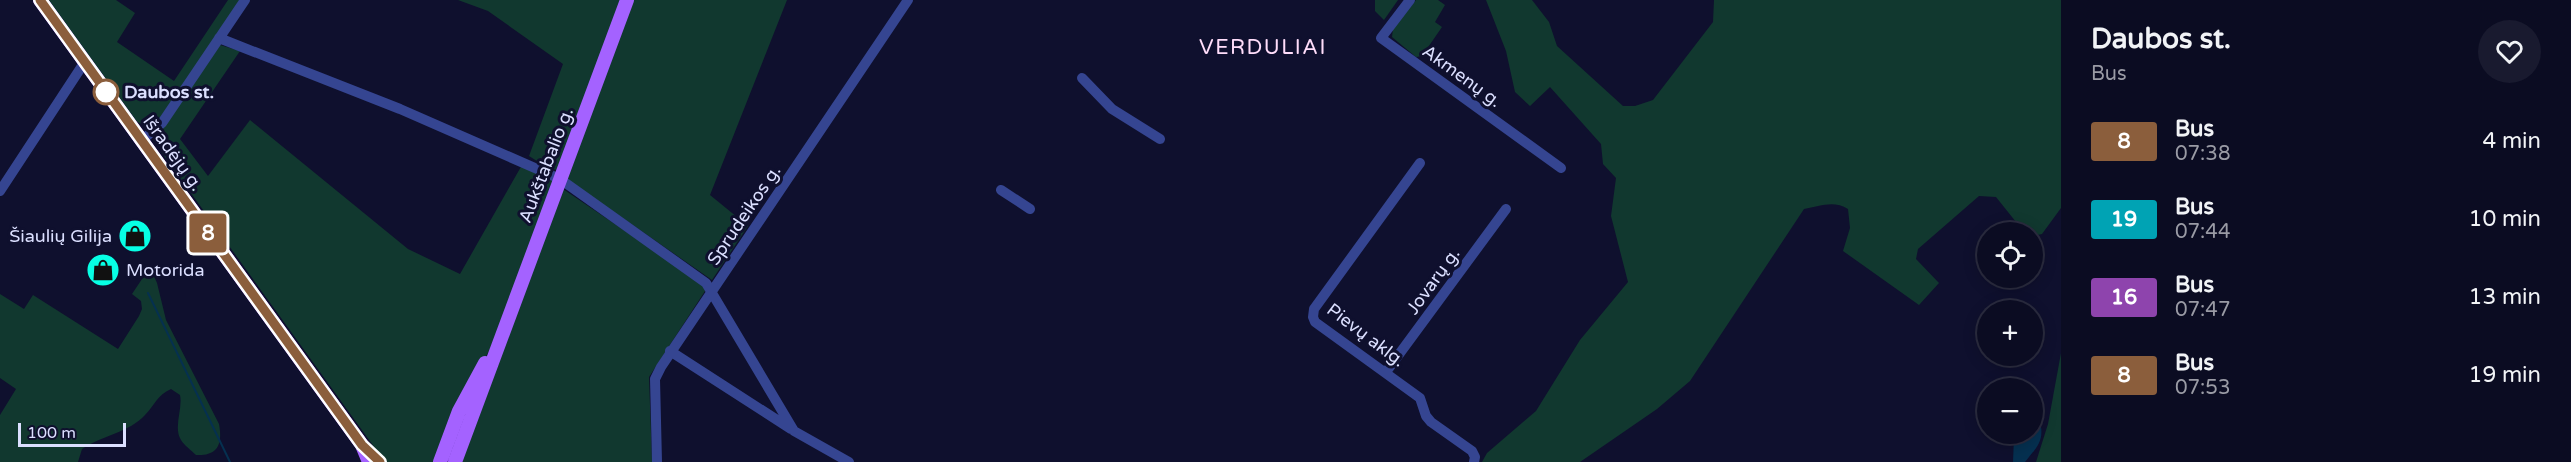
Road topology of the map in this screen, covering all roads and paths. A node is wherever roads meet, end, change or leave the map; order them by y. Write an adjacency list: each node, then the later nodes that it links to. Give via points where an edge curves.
1 (40, 0): 7 (main road, Išradėjų g.)
2 (245, 0): 6 (street)
3 (627, 0): 13 (main road, Aukštabalio g.)
4 (908, 0): 18 (street, Sprudeikos g.)
5 (1410, 0): 12 (street, Akmenų g., via 1381,38)
6 (219, 38): 10 (street, via 162,123); 13 (street, via 400,109)
7 (84, 63): 10 (main road, Išradėjų g.); 15 (street)
8 (1082, 78): 9 (street, via 1112,109)
9 (1160, 139)
10 (141, 141): 23 (main road, Išradėjų g.)
11 (1420, 163): 21 (street, Pievų aklg., via 1314,309 1315,322)
12 (1561, 168)
13 (560, 179): 18 (street, via 706,283); 19 (main road, Aukštabalio g.)
14 (1002, 190): 16 (street)
15 (0, 191)
16 (1030, 209)
17 (1506, 209): 21 (street, Jovarų g.)
18 (712, 292): 20 (street, Sprudeikos g.); 22 (street)
19 (498, 343): 26 (main road, Aukštabalio g., via 459,411); 27 (main road, Aukštabalio g.)
20 (670, 351): 22 (street); 28 (street, Sprudeikos g., via 655,379)
21 (1386, 372): 30 (street, Pievų aklg., via 1420,398 1426,416 1472,451)
22 (794, 431): 29 (street)
23 (362, 445): 24 (main road, Išradėjų g.); 25 (main road, Išradėjų g.)
24 (369, 462)
25 (380, 462)
26 (440, 462)
27 (455, 462)
28 (657, 462)
29 (849, 462)
30 (1474, 462)

